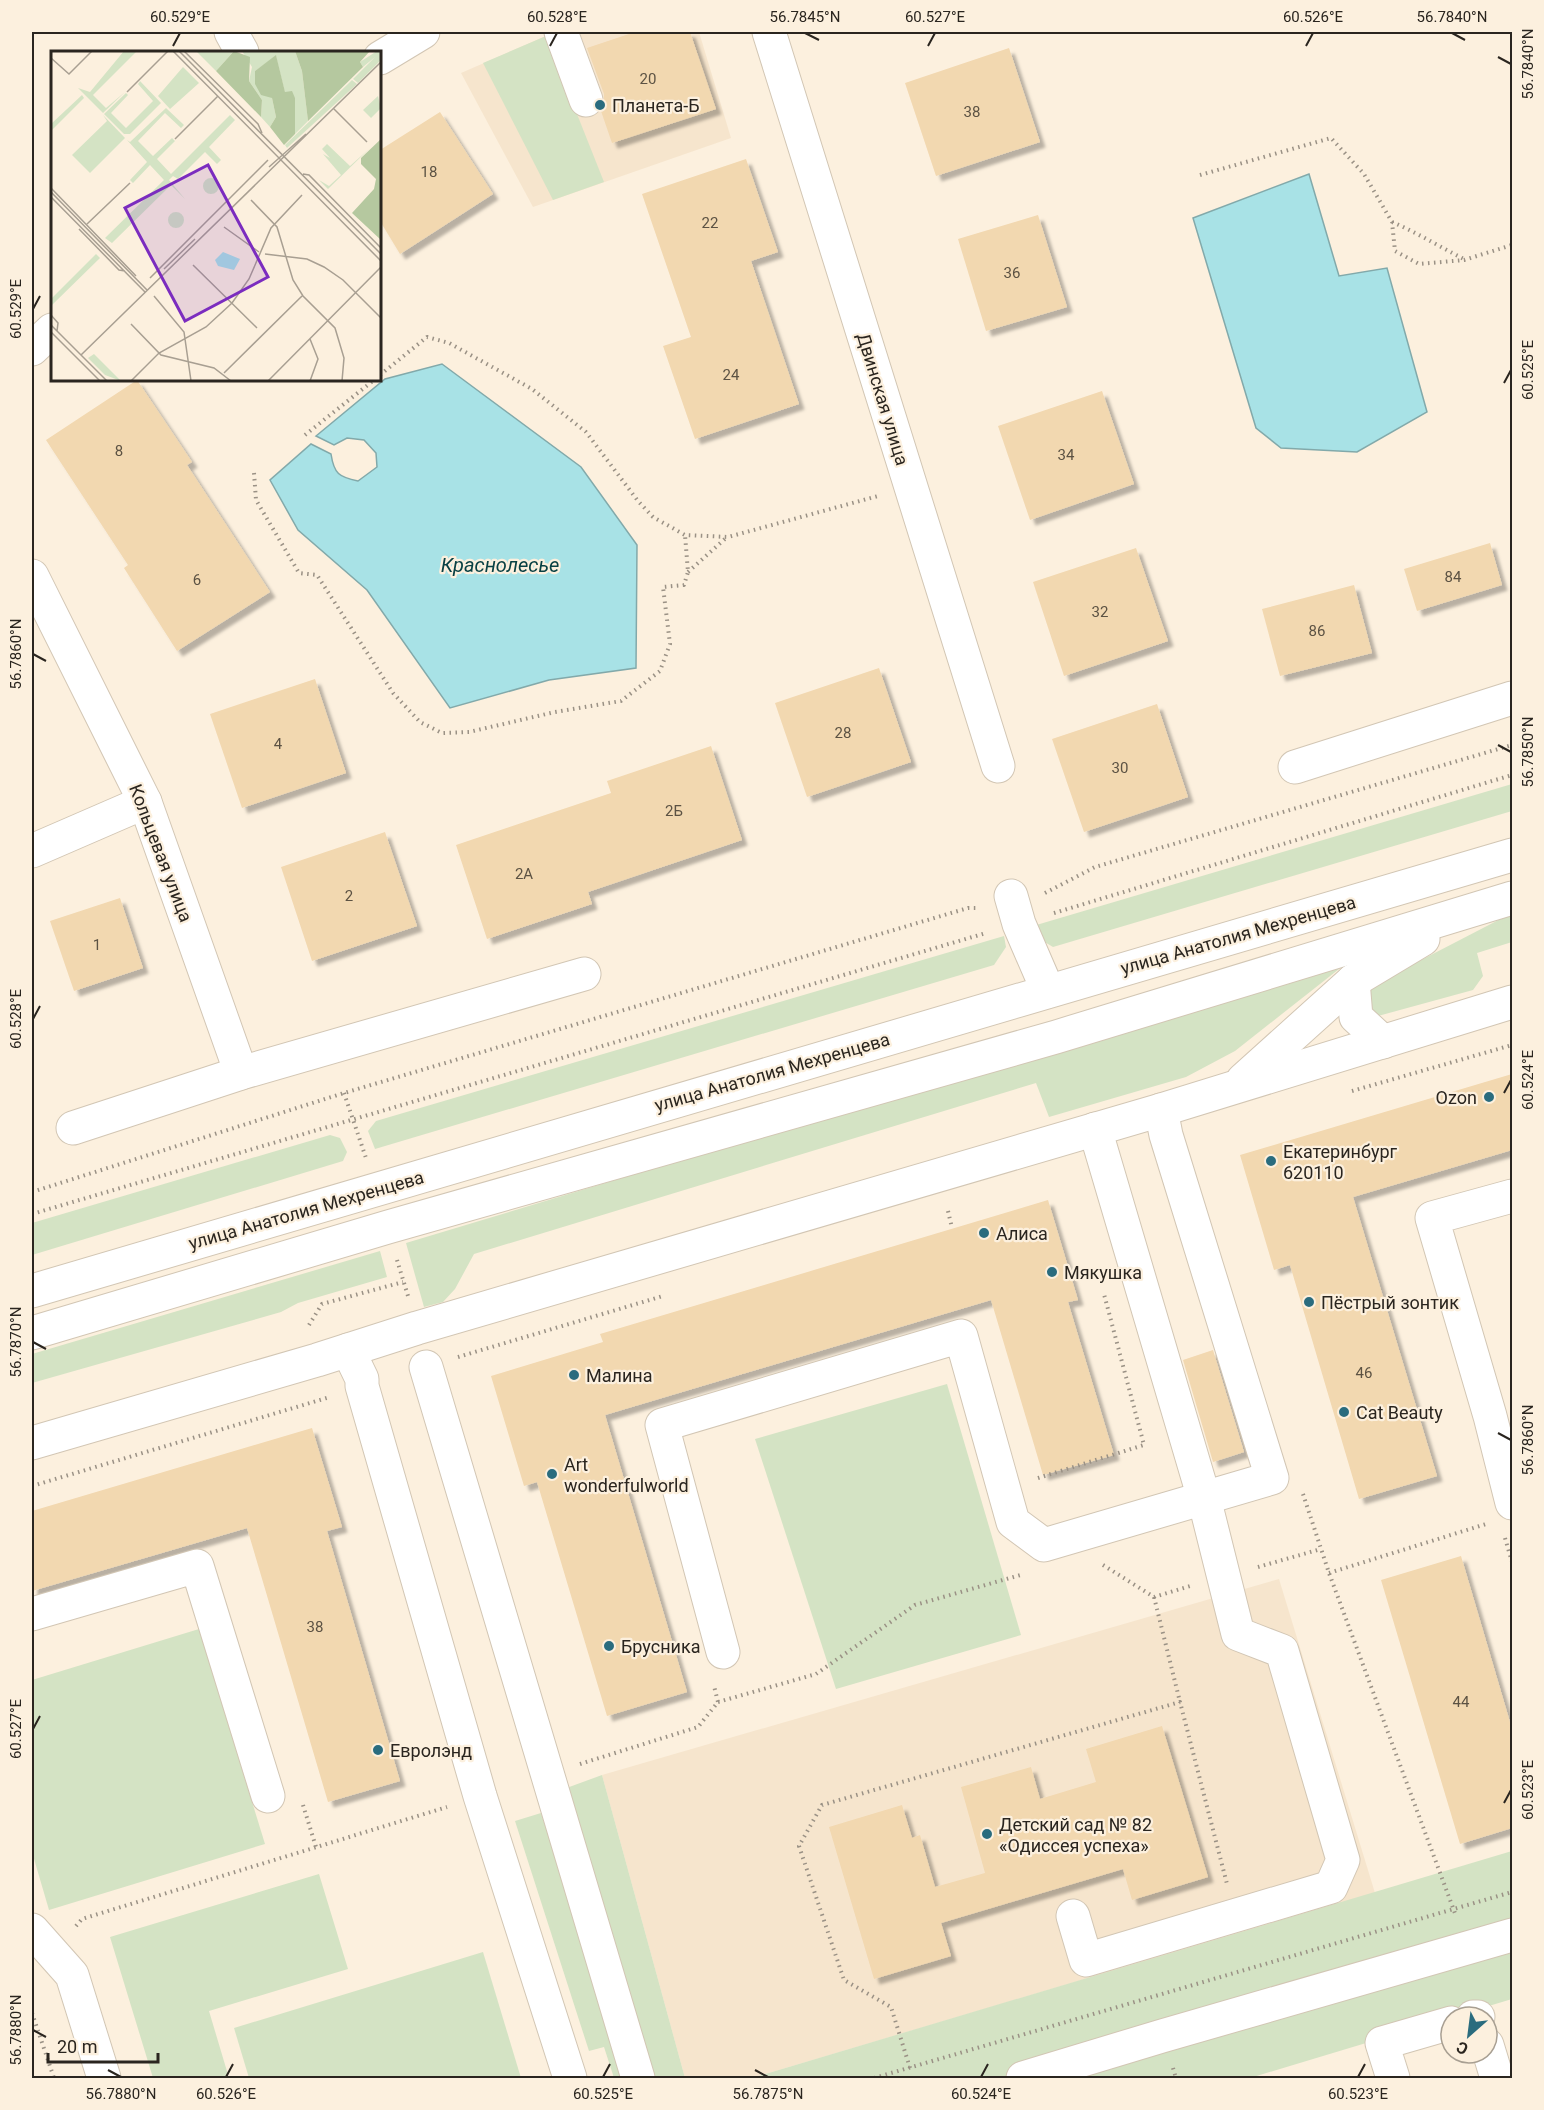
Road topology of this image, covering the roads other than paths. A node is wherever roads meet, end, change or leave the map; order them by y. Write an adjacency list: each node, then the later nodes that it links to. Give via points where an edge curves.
1 (231, 32): 5 (street)
2 (423, 32): 6 (street)
3 (561, 32): 7 (street)
4 (769, 32): 12 (street, Двинская улица)
5 (241, 51)
6 (381, 57)
7 (586, 99)
8 (51, 331): 9 (street)
9 (32, 350)
10 (32, 576): 14 (street, Кольцевая улица)
11 (1512, 698): 13 (street)
12 (998, 766)
13 (1295, 767)
14 (145, 802): 15 (street); 25 (street, Кольцевая улица)
15 (32, 851)
16 (1512, 855): 22 (street, улица Анатолия Мехренцева)
17 (1512, 898): 19 (street)
18 (1014, 910): 22 (street)
19 (1468, 912): 21 (street); 32 (street, via 1056,1036 399,1223)
20 (584, 974): 25 (street)
21 (1353, 981): 24 (street, via 1356,1017); 26 (street)
22 (1048, 992): 31 (street, улица Анатолия Мехренцева)
23 (1512, 1002): 24 (street)
24 (1383, 1042): 26 (street)
25 (241, 1073): 28 (street)
26 (1235, 1088): 27 (street)
27 (1161, 1110): 29 (street); 36 (street, via 1272,1478)
28 (73, 1128)
29 (1095, 1129): 33 (street); 36 (street)
30 (1512, 1196): 37 (street, via 1432,1218 1490,1416)
31 (32, 1291)
32 (32, 1333)
33 (348, 1350): 35 (street); 46 (street, via 362,1379 480,1796)
34 (426, 1367): 47 (street)
35 (32, 1443)
36 (1204, 1498): 39 (street, via 1044,1545 1012,1522 961,1336 662,1425); 41 (street, via 1238,1634 1282,1652 1343,1860 1331,1887 1086,1960)
37 (1500, 1513)
38 (32, 1614): 40 (street, via 197,1566)
39 (723, 1652)
40 (268, 1796)
41 (1073, 1916)
42 (1512, 1935): 48 (street)
43 (41, 1942): 45 (street, via 72,1975)
44 (1439, 2026): 49 (street, via 1382,2043)
45 (104, 2079)
46 (570, 2079)
47 (638, 2079)
48 (1023, 2079)
49 (1393, 2079)

